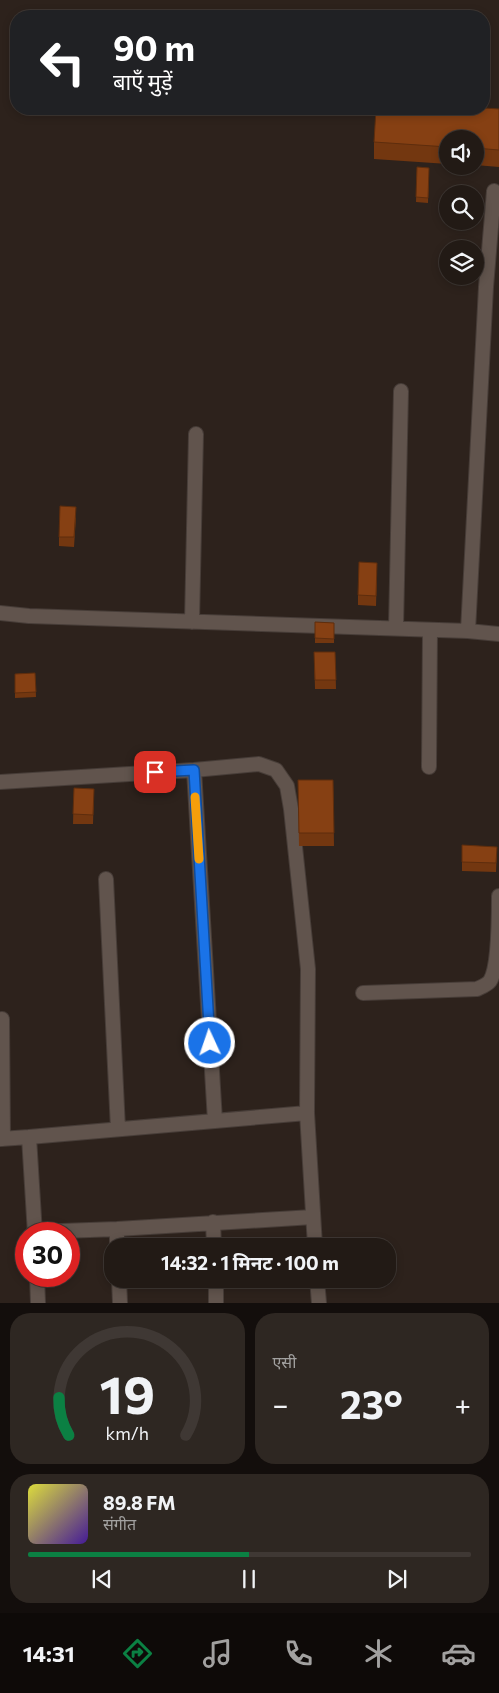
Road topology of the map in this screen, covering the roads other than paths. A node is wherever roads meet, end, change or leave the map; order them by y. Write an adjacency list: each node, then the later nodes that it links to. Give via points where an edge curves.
1 (494, 191): 8 (street)
2 (401, 391): 6 (street)
3 (196, 434): 5 (street)
4 (0, 613): 5 (street)
5 (192, 622): 6 (street)
6 (396, 628): 7 (street)
7 (430, 630): 8 (street); 10 (street)
8 (468, 631): 9 (street)
9 (499, 634)
10 (429, 767)
11 (194, 770): 12 (street); 17 (street, via 259,764 276,770 287,786 308,969); 18 (street)
12 (0, 782)
13 (106, 879): 19 (street)
14 (499, 896): 15 (street, via 498,951 490,983 477,989)
15 (363, 993)
16 (2, 1019): 21 (street)
17 (307, 1113): 18 (street); 22 (street)
18 (215, 1121): 19 (street)
19 (118, 1129): 20 (street)
20 (29, 1136): 21 (street); 23 (street)
21 (1, 1139)
22 (313, 1217): 24 (street); 29 (street)
23 (34, 1222)
24 (214, 1222): 25 (street); 28 (street)
25 (117, 1229): 26 (street); 27 (street)
26 (80, 1231)
27 (117, 1238)
28 (214, 1238)
29 (314, 1238)
30 (37, 1287): 34 (street)
31 (119, 1288): 35 (street)
32 (216, 1288): 36 (street)
33 (318, 1288): 37 (street)
34 (38, 1303)
35 (120, 1303)
36 (216, 1303)
37 (319, 1303)

